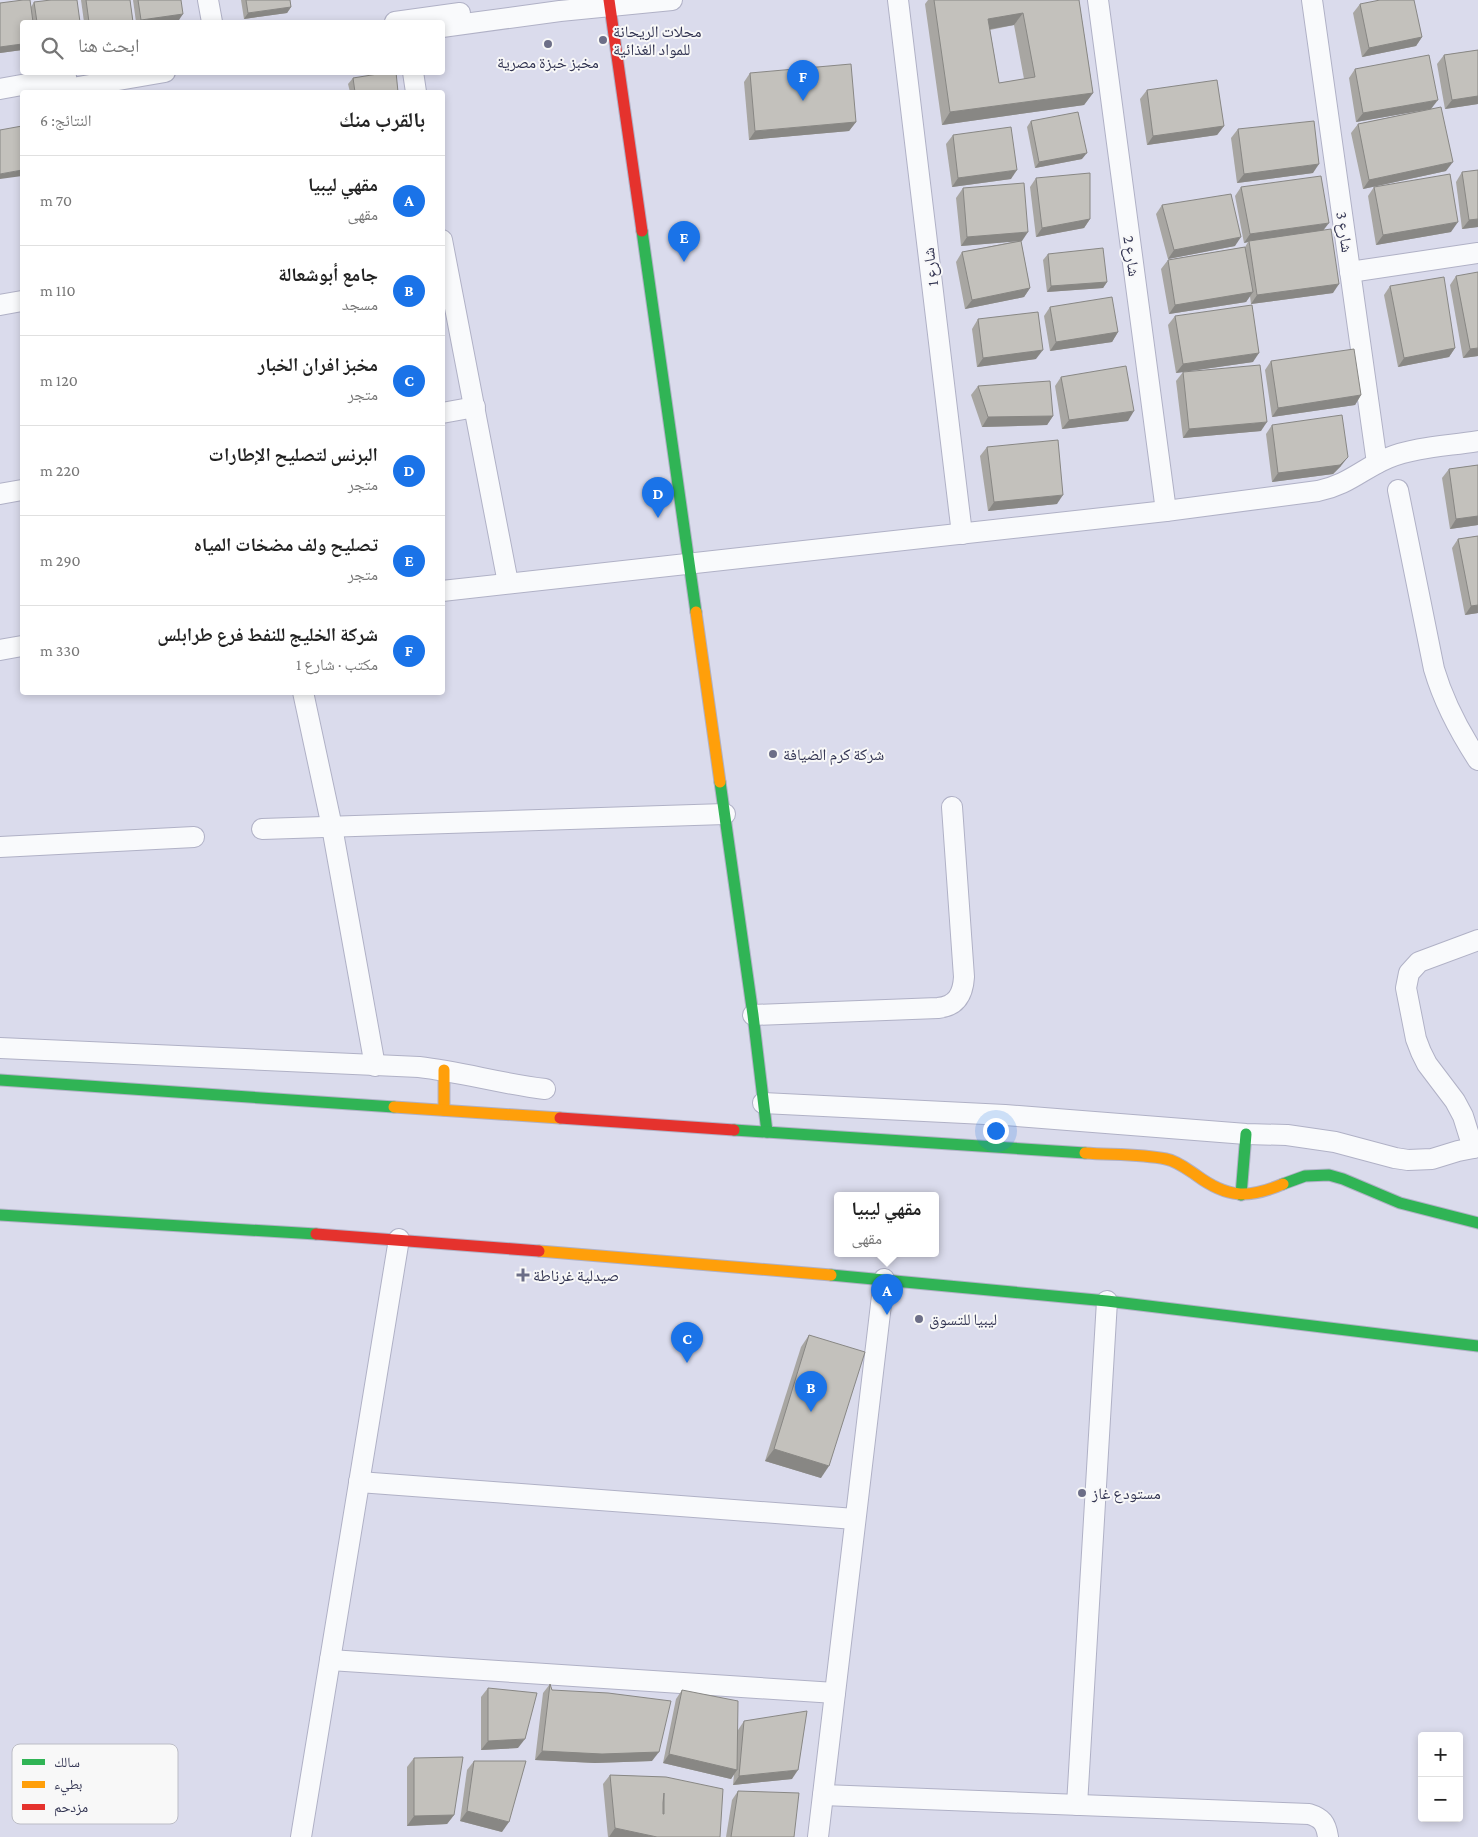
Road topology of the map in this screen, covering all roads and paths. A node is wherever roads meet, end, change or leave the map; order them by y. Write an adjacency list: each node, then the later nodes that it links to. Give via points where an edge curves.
1 (208, 0): 8 (street)
2 (566, 0): 9 (street)
3 (672, 0): 7 (street)
4 (898, 0): 32 (street, شارع 1)
5 (1098, 0): 31 (street, شارع 2)
6 (1312, 0): 21 (street, شارع 3)
7 (609, 3): 10 (street); 33 (street)
8 (212, 20)
9 (414, 20)
10 (445, 27)
11 (77, 75): 14 (street)
12 (148, 75): 15 (street)
13 (413, 75): 16 (street)
14 (0, 89)
15 (61, 90)
16 (416, 90)
17 (20, 97): 18 (street)
18 (0, 101)
19 (1478, 253): 21 (street)
20 (445, 255): 24 (street)
21 (1350, 272): 27 (street, شارع 3)
22 (20, 301): 23 (street)
23 (0, 305)
24 (475, 407): 25 (street); 34 (street)
25 (445, 412)
26 (1478, 442): 27 (street, via 1410,451)
27 (1377, 463): 31 (street, via 1331,488)
28 (20, 490): 30 (street)
29 (1398, 490): 39 (street, via 1434,669 1456,726)
30 (0, 494)
31 (1166, 511): 32 (street)
32 (962, 534): 33 (street)
33 (688, 565): 34 (street); 41 (street)
34 (508, 584): 35 (street)
35 (445, 592)
36 (20, 646): 37 (street)
37 (0, 650)
38 (304, 695): 42 (street)
39 (1478, 760)
40 (952, 806): 47 (street, via 964,977 958,999 938,1008)
41 (724, 814): 42 (street); 47 (street)
42 (332, 827): 43 (street); 49 (street)
43 (262, 829)
44 (194, 837): 45 (street)
45 (0, 847)
46 (1478, 940): 57 (street, via 1419,962 1409,973 1406,988 1421,1052 1459,1109)
47 (753, 1015): 53 (street)
48 (0, 1048): 49 (street)
49 (375, 1066): 50 (street)
50 (444, 1070): 52 (street); 54 (street)
51 (0, 1080): 54 (street)
52 (545, 1090)
53 (763, 1102): 55 (street); 56 (street, via 995,1114)
54 (444, 1110): 55 (street)
55 (767, 1132): 58 (street, via 1167,1159 1188,1168 1217,1190)
56 (1246, 1134): 57 (street, via 1311,1138 1408,1160 1432,1159); 58 (street)
57 (1475, 1148)
58 (1241, 1195): 60 (street, via 1267,1191 1297,1177 1330,1176 1391,1199)
59 (0, 1215): 61 (street)
60 (1478, 1223)
61 (399, 1239): 62 (street); 65 (street)
62 (884, 1279): 63 (street); 66 (street)
63 (1107, 1301): 64 (street); 70 (street)
64 (1478, 1346)
65 (359, 1482): 66 (street); 67 (street)
66 (855, 1519): 68 (street)
67 (330, 1660): 68 (street); 71 (street)
68 (835, 1693): 69 (street)
69 (823, 1795): 70 (street); 72 (street)
70 (1077, 1805): 73 (street, via 1309,1814 1320,1818 1327,1827)
71 (300, 1837)
72 (818, 1837)
73 (1328, 1837)

